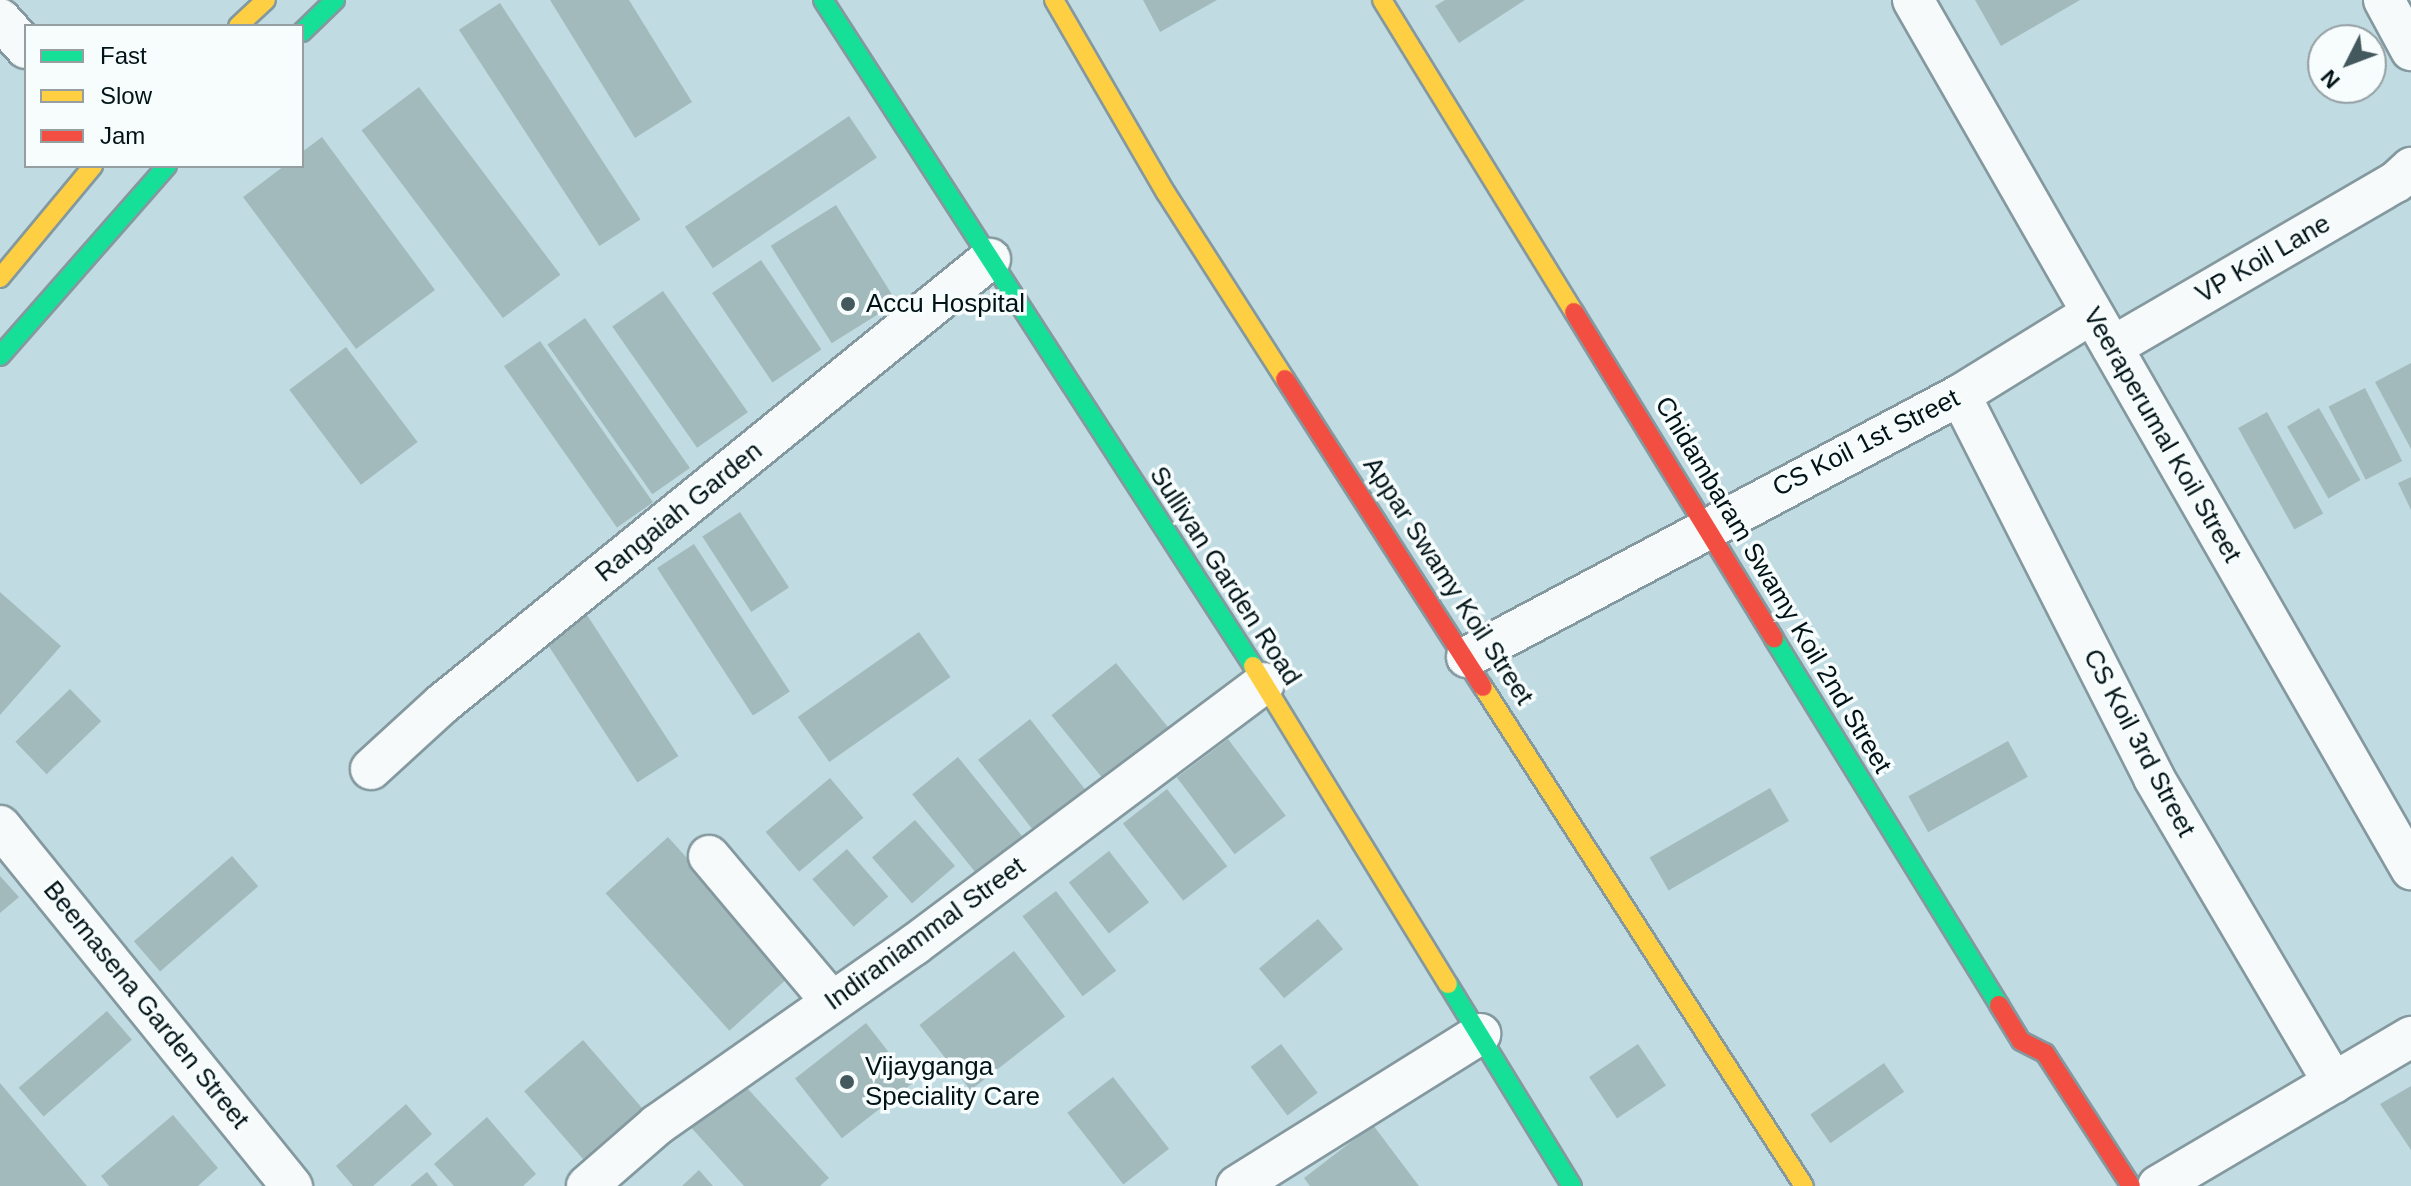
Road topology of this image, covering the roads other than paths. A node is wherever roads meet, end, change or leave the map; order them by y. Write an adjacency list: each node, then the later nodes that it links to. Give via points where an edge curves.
1 (266, 0): 9 (street)
2 (335, 0): 10 (street)
3 (823, 0): 16 (street, Sullivan Garden Road)
4 (1054, 0): 23 (street, Appar Swamy Koil Street, via 1166,193)
5 (1382, 0): 22 (street, Chidambaram Swamy Koil 2nd Street)
6 (1913, 0): 18 (street, Veeraperumal Koil Street)
7 (2384, 0): 12 (street)
8 (0, 19): 11 (street)
9 (240, 24)
10 (304, 30)
11 (24, 46)
12 (2411, 50)
13 (91, 168): 17 (street)
14 (165, 168): 20 (street)
15 (2411, 168): 19 (street, VP Koil Lane, via 2396,182)
16 (990, 259): 24 (street, Sullivan Garden Road); 25 (street, Rangaiah Garden, via 442,704)
17 (0, 278)
18 (2091, 314): 19 (street, Veeraperumal Koil Street); 21 (street, CS Koil 1st Street)
19 (2112, 347): 28 (street, Veeraperumal Koil Street)
20 (0, 356)
21 (1960, 395): 22 (street, CS Koil 1st Street); 32 (street, CS Koil 3rd Street, via 2154,778)
22 (1707, 526): 23 (street, CS Koil 1st Street); 38 (street, Chidambaram Swamy Koil 2nd Street, via 2021,1041 2045,1053)
23 (1467, 657): 37 (street, Appar Swamy Koil Street)
24 (1264, 683): 29 (street, Indiraniammal Street); 30 (street, Sullivan Garden Road)
25 (371, 769)
26 (0, 826): 33 (street, Beemasena Garden Street)
27 (709, 856): 29 (street)
28 (2411, 869)
29 (831, 1001): 34 (street, Indiraniammal Street, via 657,1125)
30 (1480, 1034): 35 (street); 36 (street, Sullivan Garden Road)
31 (2411, 1037): 32 (street)
32 (2334, 1083): 39 (street)
33 (292, 1186)
34 (587, 1186)
35 (1237, 1186)
36 (1572, 1186)
37 (1804, 1186)
38 (2131, 1186)
39 (2158, 1186)

